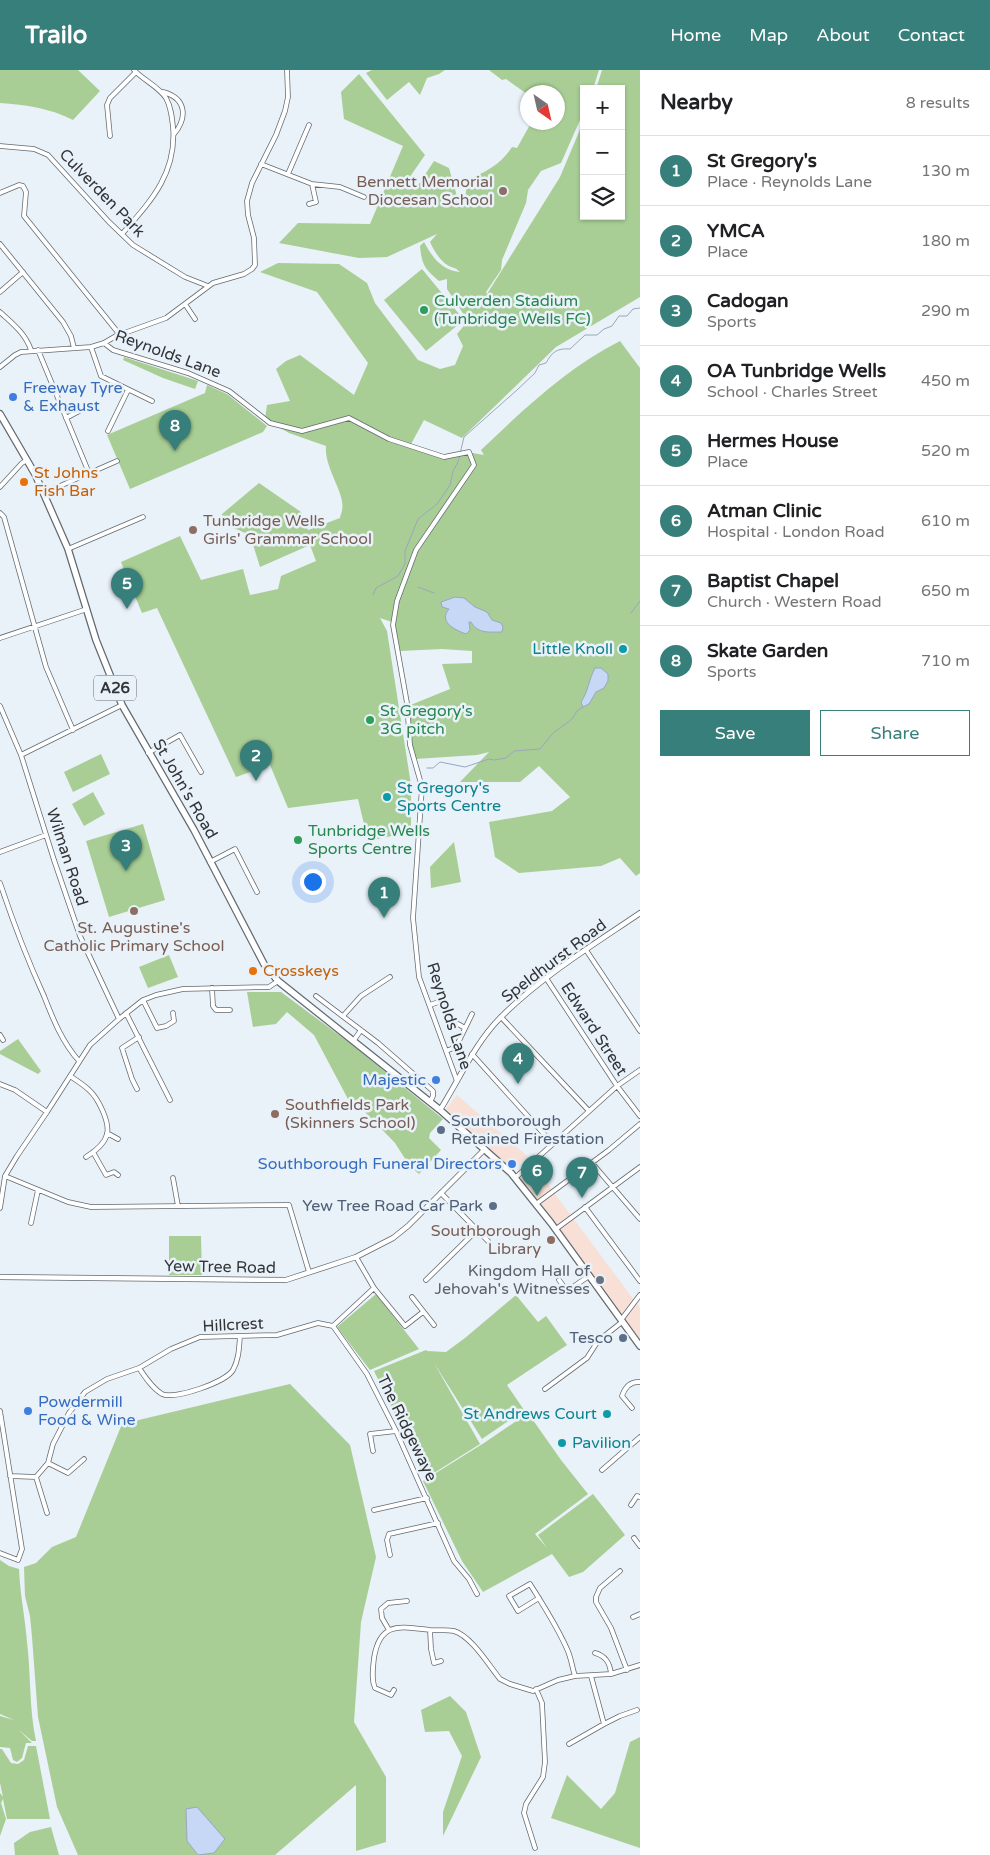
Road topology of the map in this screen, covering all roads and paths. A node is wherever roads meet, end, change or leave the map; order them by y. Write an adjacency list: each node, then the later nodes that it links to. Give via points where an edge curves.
1 (287, 70): 8 (street, via 285,111)
2 (135, 71): 3 (street); 6 (street, via 107,104)
3 (161, 92): 5 (street, via 170,107); 5 (street, via 176,98 183,108)
4 (309, 125): 9 (street)
5 (174, 135): 14 (street, via 161,186)
6 (110, 136)
7 (0, 146): 14 (street, Culverden Park, via 34,149 48,155)
8 (261, 164): 9 (street); 17 (street, via 247,204 254,238 255,265 247,272)
9 (288, 174): 10 (street)
10 (312, 184): 12 (street, via 340,187); 13 (street, via 316,202)
11 (0, 193): 22 (street, via 23,186 26,192 24,216)
12 (364, 197)
13 (309, 204)
14 (122, 234): 17 (street, Culverden Park, via 142,252 185,277)
15 (0, 244): 16 (street)
16 (23, 272): 18 (street); 25 (street, via 63,322)
17 (208, 286): 19 (street)
18 (0, 292)
19 (186, 304): 21 (street); 22 (street, via 166,318)
20 (0, 312): 26 (street, via 18,328)
21 (195, 319)
22 (120, 335): 23 (street)
23 (104, 343): 24 (street); 65 (street, Reynolds Lane, via 113,350 230,390 270,423 302,431 349,418 396,441 444,457 469,452 474,465 416,550 397,601 394,625 410,745 422,786 413,918 419,977)
24 (91, 347): 25 (street); 29 (street, via 101,376)
25 (74, 348): 27 (street)
26 (31, 350): 27 (street); 28 (street, via 15,355)
27 (38, 350): 33 (street)
28 (0, 367)
29 (128, 390): 30 (street); 34 (street)
30 (152, 401)
31 (89, 406): 33 (street)
32 (0, 414): 35 (highway, St John's Road / A26)
33 (66, 418): 37 (street)
34 (108, 431)
35 (28, 460): 38 (street); 39 (highway, St John's Road / A26)
36 (117, 461): 37 (street)
37 (89, 473): 39 (street)
38 (0, 487)
39 (44, 493): 42 (highway, St John's Road / A26)
40 (0, 513): 44 (street, via 4,517)
41 (143, 517): 42 (street)
42 (68, 549): 43 (highway, St John's Road / A26)
43 (87, 609): 44 (street); 46 (highway, St John's Road / A26)
44 (35, 627): 45 (street); 48 (street, via 46,667)
45 (0, 638)
46 (122, 705): 48 (street); 49 (highway, St John's Road / A26)
47 (0, 706): 50 (street, Wilman Road)
48 (73, 730): 50 (street)
49 (148, 753): 51 (street, via 180,735); 54 (highway, St John's Road / A26)
50 (21, 755): 52 (street, Wilman Road)
51 (201, 772)
52 (46, 835): 53 (street); 73 (street, Wilman Road, via 80,936)
53 (0, 852)
54 (210, 862): 56 (street, via 235,849); 61 (highway, St John's Road / A26, via 259,956)
55 (0, 884): 82 (street, via 14,927 51,1013 64,1041)
56 (257, 892)
57 (640, 913): 58 (street, Speldhurst Road)
58 (586, 950): 60 (street, Speldhurst Road); 77 (street)
59 (390, 977): 71 (street, via 360,996)
60 (546, 978): 72 (street, Speldhurst Road); 87 (street, Edward Street)
61 (278, 981): 62 (street, via 268,987); 79 (highway, St John's Road / A26)
62 (212, 988): 64 (street, via 183,989); 66 (street, via 216,1010)
63 (316, 996): 71 (street)
64 (143, 1000): 68 (street); 69 (street, via 157,1028 174,1022)
65 (430, 1005): 67 (street, via 442,1001); 80 (street, Reynolds Lane)
66 (230, 1010)
67 (444, 1010)
68 (126, 1013): 73 (street); 78 (street)
69 (173, 1013)
70 (472, 1014): 75 (street)
71 (343, 1016): 76 (street)
72 (501, 1017): 81 (street, Speldhurst Road); 92 (street)
73 (118, 1019): 82 (street, via 90,1045)
74 (458, 1024): 75 (street)
75 (465, 1028): 80 (street, via 456,1047)
76 (361, 1030): 79 (street); 90 (street, via 433,1091)
77 (640, 1031)
78 (139, 1037): 88 (street, via 122,1048); 89 (street)
79 (354, 1040): 90 (highway, St John's Road / A26)
80 (446, 1051): 85 (street, Reynolds Lane)
81 (472, 1054): 85 (street, Speldhurst Road); 98 (street)
82 (79, 1061): 84 (street)
83 (640, 1070): 87 (street)
84 (70, 1076): 93 (street); 96 (street, via 95,1097 103,1111)
85 (457, 1081): 91 (street, Speldhurst Road)
86 (0, 1084): 93 (street, via 15,1090)
87 (617, 1086): 92 (street); 94 (street, Edward Street)
88 (137, 1088)
89 (170, 1100)
90 (430, 1102): 91 (highway, St John's Road / A26)
91 (440, 1110): 99 (highway, A26)
92 (589, 1111): 98 (street)
93 (47, 1112): 105 (street)
94 (640, 1116)
95 (640, 1124): 102 (street)
96 (107, 1133): 97 (street); 100 (street)
97 (118, 1138)
98 (553, 1144): 107 (street)
99 (485, 1149): 107 (highway, A26); 111 (street, Yew Tree Road)
100 (93, 1152): 101 (street); 104 (street, via 106,1175 114,1172)
101 (86, 1157)
102 (592, 1163): 108 (street); 112 (street)
103 (640, 1167): 108 (street)
104 (118, 1175)
105 (5, 1176): 109 (street); 110 (street)
106 (173, 1178): 113 (street)
107 (515, 1178): 112 (highway, A26)
108 (613, 1187): 114 (street); 116 (street)
109 (2, 1188): 115 (street)
110 (38, 1190): 113 (street, via 91,1207); 118 (street)
111 (441, 1193): 120 (street); 122 (street, Yew Tree Road, via 393,1238)
112 (536, 1204): 119 (highway, A26)
113 (178, 1206): 123 (street, via 289,1205)
114 (584, 1207): 119 (street); 128 (street)
115 (0, 1208)
116 (638, 1213): 117 (street)
117 (640, 1219)
118 (31, 1223)
119 (556, 1229): 124 (highway, A26)
120 (477, 1230): 121 (street); 126 (street)
121 (488, 1241)
122 (356, 1257): 123 (street, Yew Tree Road); 129 (street)
123 (309, 1272): 125 (street, Yew Tree Road, via 286,1280)
124 (589, 1276): 127 (street, via 567,1290); 133 (highway, A26)
125 (0, 1277)
126 (426, 1280)
127 (559, 1280)
128 (640, 1280)
129 (374, 1288): 132 (street, via 406,1326); 135 (street)
130 (640, 1295): 133 (street)
131 (412, 1297): 132 (street)
132 (424, 1312): 134 (street)
133 (621, 1321): 137 (highway, A26); 140 (street, via 598,1341 587,1358)
134 (434, 1325)
135 (332, 1326): 136 (street, Hillcrest, via 318,1323 277,1335); 143 (street, The Ridgewaye, via 367,1374)
136 (240, 1336): 138 (street, Hillcrest, via 200,1337 171,1348); 138 (street, via 238,1357 232,1372 216,1383 176,1396 163,1394 149,1383)
137 (640, 1345)
138 (139, 1368): 147 (street, Hillcrest, via 85,1392 69,1413 53,1444)
139 (640, 1382): 141 (street, via 629,1384 623,1392 622,1396)
140 (545, 1389)
141 (632, 1408)
142 (0, 1411): 149 (street)
143 (396, 1431): 145 (street, via 370,1434); 152 (street, The Ridgewaye)
144 (640, 1437): 148 (street)
145 (373, 1451)
146 (84, 1459): 147 (street, via 68,1473)
147 (48, 1463): 150 (street)
148 (602, 1470)
149 (10, 1476): 150 (street); 159 (street, via 22,1549 18,1560)
150 (36, 1477): 155 (street)
151 (640, 1497): 153 (street, via 636,1496)
152 (427, 1498): 154 (street); 156 (street, The Ridgewaye)
153 (631, 1505)
154 (374, 1510)
155 (47, 1512)
156 (438, 1522): 160 (street, via 389,1534); 163 (street, The Ridgewaye, via 454,1561)
157 (634, 1538): 158 (street)
158 (640, 1546)
159 (0, 1552)
160 (390, 1555)
161 (620, 1571): 174 (street, via 600,1588 596,1602)
162 (401, 1594): 165 (street)
163 (476, 1594)
164 (539, 1598): 164 (street, via 530,1584 510,1596 518,1610); 176 (street, via 568,1649)
165 (402, 1601): 166 (street); 169 (street, via 388,1603 381,1609)
166 (407, 1601)
167 (640, 1614): 168 (street)
168 (633, 1618)
169 (389, 1630): 170 (street, via 406,1626); 179 (street, via 376,1648 372,1683 375,1688 391,1695)
170 (430, 1630): 172 (street, via 434,1663); 178 (street, via 454,1630 464,1635 500,1679 524,1689)
171 (595, 1653): 175 (street, via 603,1655 610,1665)
172 (441, 1661)
173 (640, 1665): 174 (street)
174 (627, 1670): 175 (street)
175 (611, 1674): 177 (street)
176 (575, 1676): 177 (street); 178 (street)
177 (591, 1676): 181 (street)
178 (536, 1689): 183 (street, via 542,1704 545,1762 543,1777 524,1813)
179 (394, 1690)
180 (637, 1710): 181 (street)
181 (604, 1724): 182 (street)
182 (569, 1744)
183 (535, 1848)

